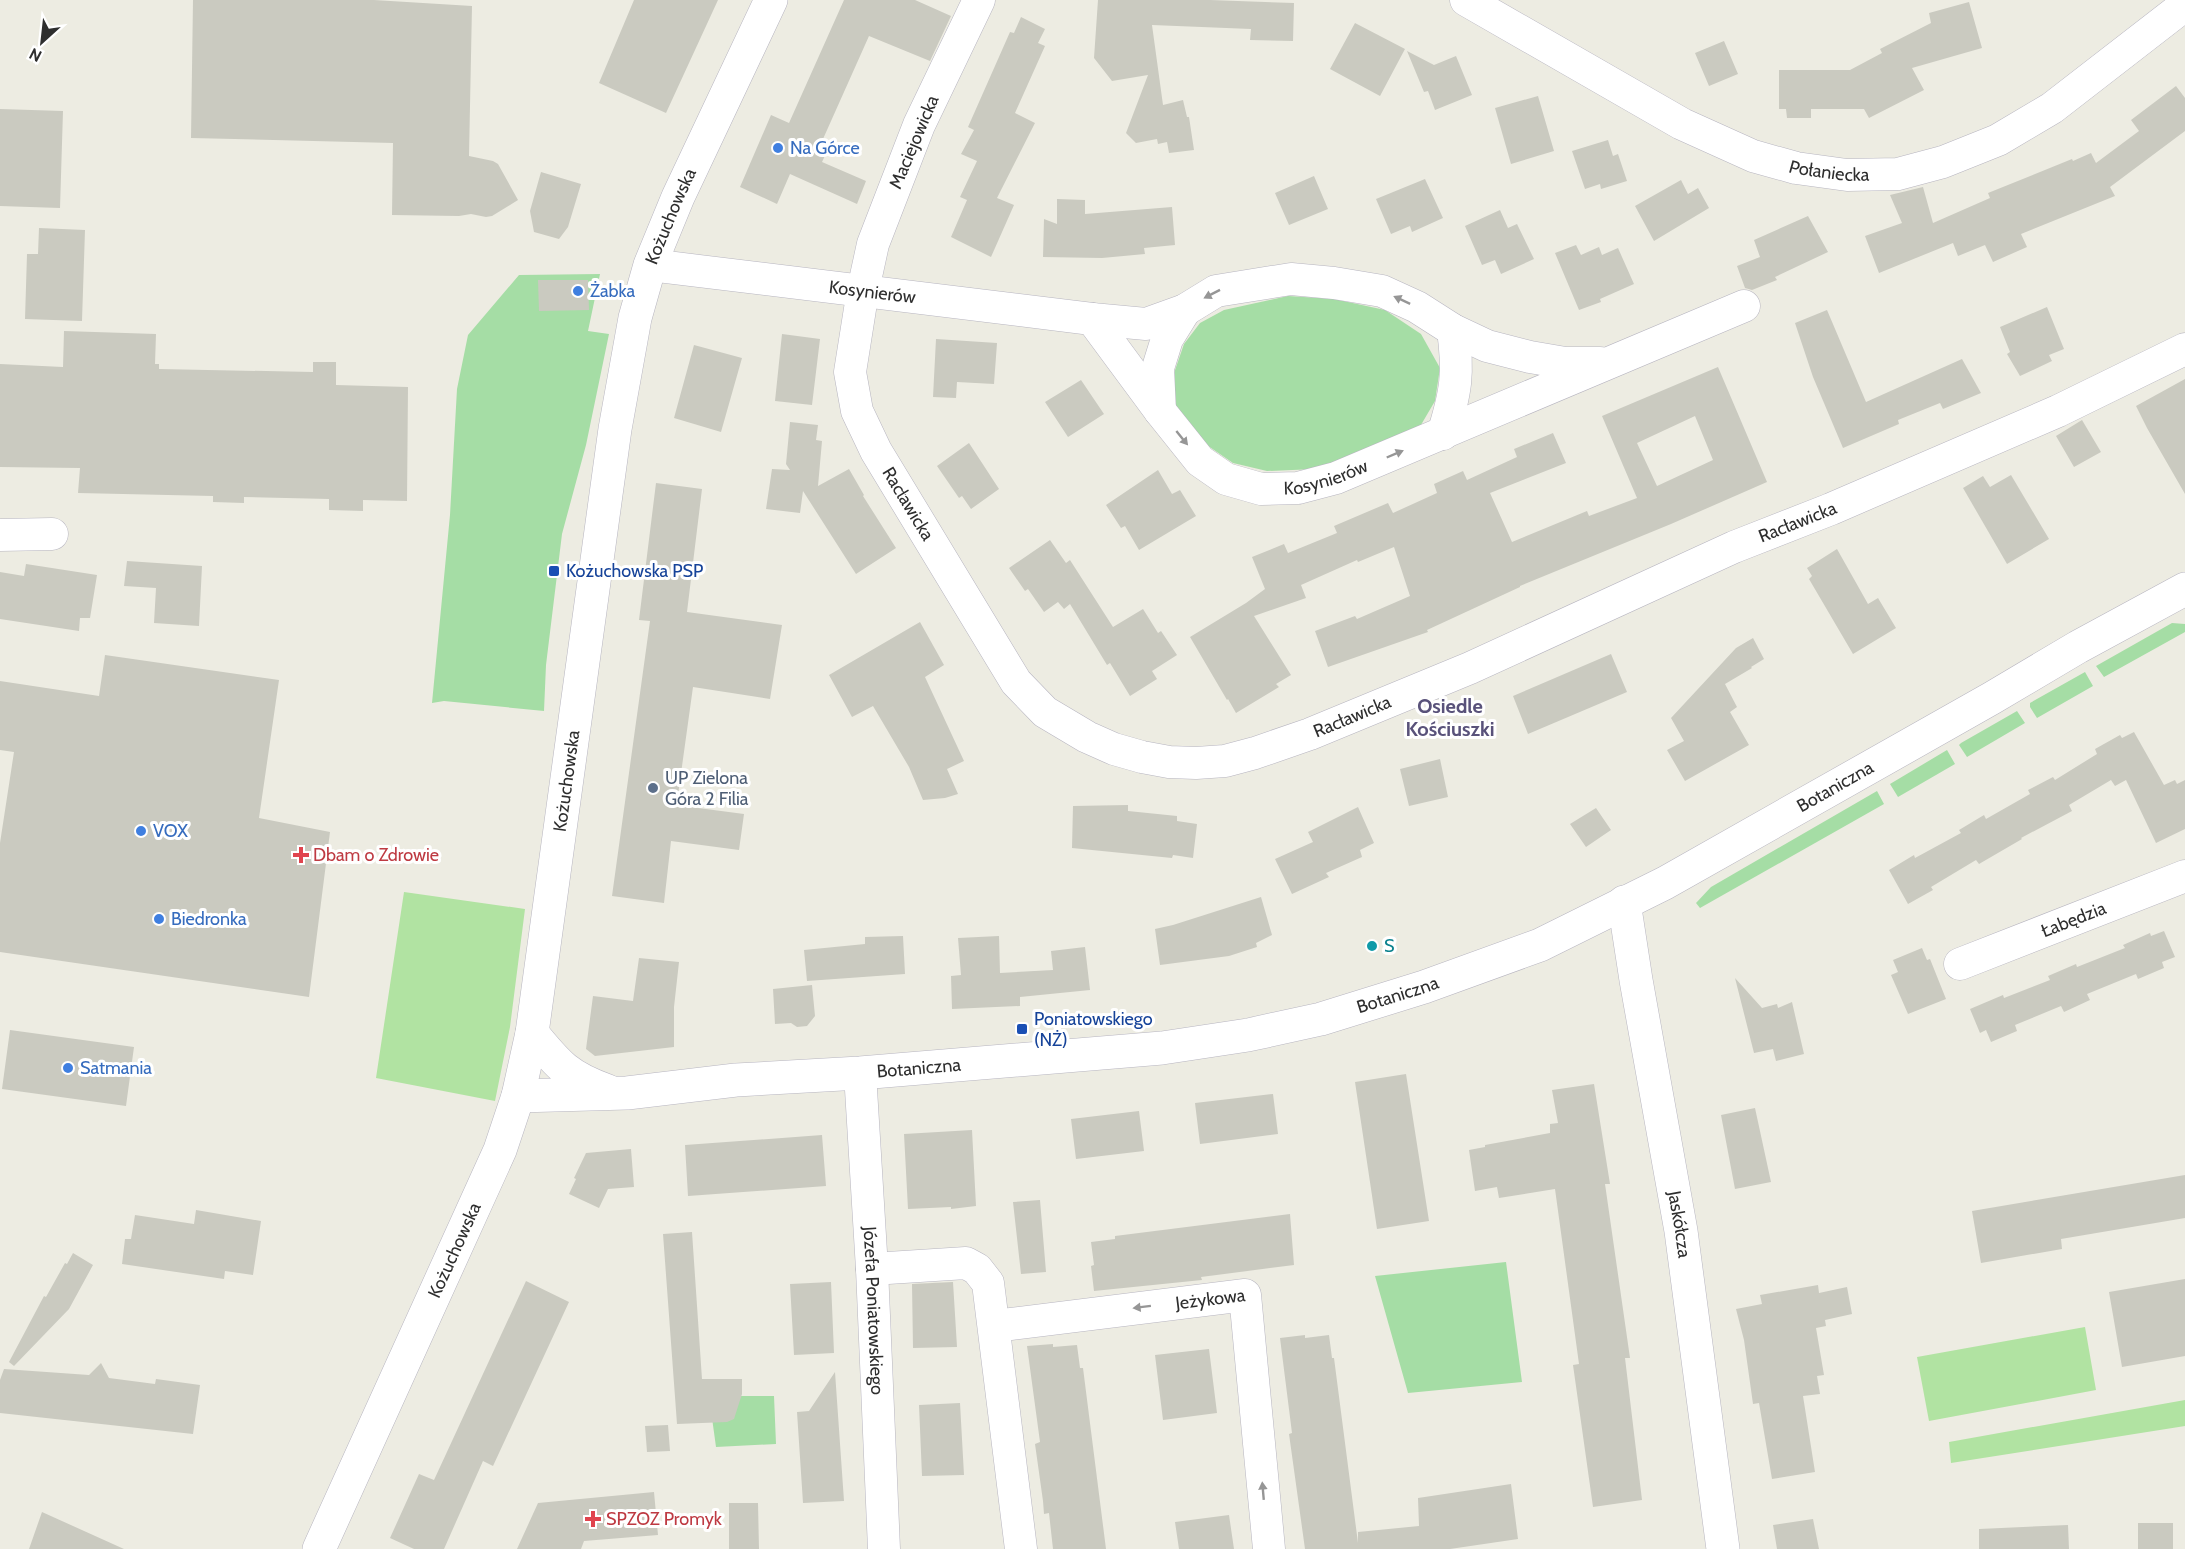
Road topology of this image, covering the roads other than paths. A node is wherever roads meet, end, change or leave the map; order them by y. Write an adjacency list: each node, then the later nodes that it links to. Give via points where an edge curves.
1 (771, 0): 5 (main road, Kożuchowska)
2 (979, 0): 6 (street, Maciejowicka, via 919,125 873,244)
3 (1466, 0): 4 (street, Połaniecka, via 1682,123 1743,152 1796,168 1846,175 1898,174 1943,162 1998,140 2052,108)
4 (2185, 5)
5 (650, 265): 6 (street, Kosynierów); 21 (main road, Kożuchowska, via 635,318 615,429)
6 (863, 290): 9 (street, Kosynierów); 11 (street, Racławicka, via 850,372 857,411 876,451 1016,682 1064,725 1114,749 1169,762 1225,760 1310,734 1470,668 1734,547 2047,415)
7 (1744, 306): 12 (street, Kosynierów)
8 (1185, 310): 9 (street, Kosynierów, via 1146,324); 10 (street, Kosynierów, one-way to 8, via 1382,291 1291,279 1216,291); 13 (street, Kosynierów, via 1167,339 1158,368)
9 (1092, 319): 13 (street, Kosynierów)
10 (1453, 330): 12 (street, Kosynierów, via 1487,346 1530,357 1565,363); 14 (street, via 1457,377)
11 (2185, 348)
12 (1610, 363): 14 (street, Kosynierów)
13 (1160, 411): 14 (street, Kosynierów, one-way to 14, via 1200,461 1226,479 1261,489 1298,488 1336,478)
14 (1443, 434)
15 (52, 534): 16 (street)
16 (0, 535)
17 (2185, 589): 19 (main road, Botaniczna, via 1665,883)
18 (2185, 876): 20 (street, Łabędzia)
19 (1624, 902): 22 (main road, Botaniczna, via 1540,945 1424,987 1300,1024 1162,1048); 31 (main road, Jaskółcza, via 1681,1231)
20 (1960, 964)
21 (532, 1033): 23 (main road, via 556,1063 584,1083); 24 (main road, Kożuchowska)
22 (860, 1073): 23 (main road, Botaniczna, via 736,1080); 25 (street, Józefa Poniatowskiego)
23 (613, 1093): 24 (main road, Botaniczna)
24 (518, 1096): 27 (main road, Kożuchowska, via 500,1150)
25 (872, 1269): 26 (street, via 966,1263 988,1283); 28 (street, Józefa Poniatowskiego)
26 (994, 1326): 29 (street); 30 (street, Jeżykowa, one-way to 26, via 1245,1295)
27 (319, 1549)
28 (884, 1549)
29 (1021, 1549)
30 (1269, 1549)
31 (1723, 1549)

